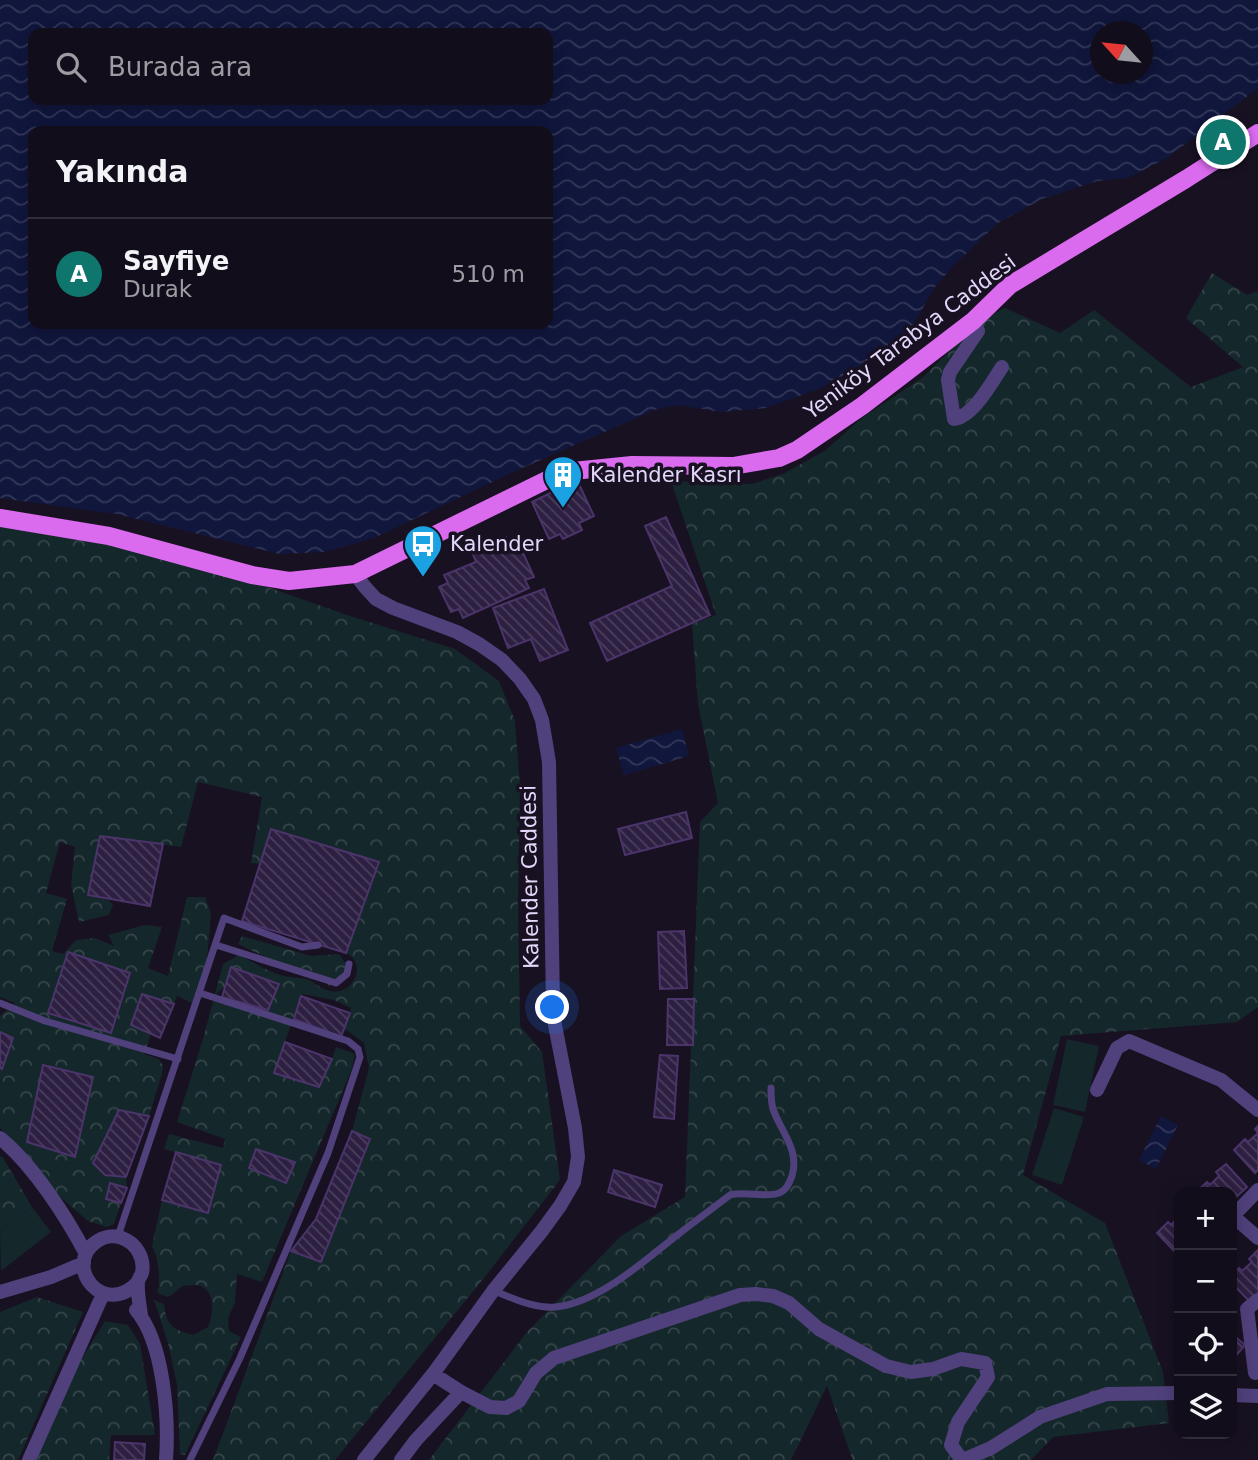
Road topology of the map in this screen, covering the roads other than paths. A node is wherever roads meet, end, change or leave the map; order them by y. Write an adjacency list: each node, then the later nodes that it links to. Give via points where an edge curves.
1 (1258, 133): 2 (main road, Yeniköy Tarabya Caddesi, via 1010,285)
2 (973, 321): 3 (street, via 978,331 948,380 954,419 964,417 977,404); 5 (main road, Yeniköy Tarabya Caddesi, via 862,406 779,458 733,466 632,465 563,472)
3 (1002, 367)
4 (0, 518): 5 (main road, Yeniköy Tarabya Caddesi, via 109,536 289,582)
5 (355, 574): 27 (street, Kalender Caddesi, via 376,599 457,632 502,660 534,699 547,741 553,1005 578,1157 574,1182 560,1206)
6 (216, 945): 7 (lane, via 224,918 302,947); 8 (lane, via 336,983 347,974); 9 (lane)
7 (318, 945)
8 (349, 964)
9 (200, 993): 11 (lane); 41 (lane, via 348,1041 360,1057 328,1153 240,1358)
10 (0, 1003): 11 (lane, via 45,1021)
11 (178, 1059): 20 (lane)
12 (771, 1088): 27 (lane, via 772,1105 795,1160 788,1186 780,1192 730,1195 616,1282 569,1304 533,1305)
13 (1097, 1090): 14 (street, via 1117,1048 1129,1041 1221,1080)
14 (1258, 1110)
15 (0, 1138): 19 (street)
16 (1258, 1189): 17 (street)
17 (1237, 1211)
18 (1237, 1220): 21 (street)
19 (70, 1224): 22 (street); 23 (street)
20 (117, 1237): 22 (street); 26 (street, via 135,1245 140,1254 143,1263)
21 (1258, 1238)
22 (101, 1239): 23 (street)
23 (85, 1258): 24 (street); 25 (street)
24 (51, 1277): 25 (street); 28 (street)
25 (88, 1282): 29 (street)
26 (138, 1282): 30 (street); 32 (street)
27 (493, 1291): 34 (street, Kalender Caddesi)
28 (0, 1292)
29 (103, 1294): 30 (street); 39 (street)
30 (122, 1294): 32 (street)
31 (1258, 1300): 33 (street, via 1248,1309)
32 (141, 1316): 40 (street, via 163,1381)
33 (1255, 1373)
34 (432, 1374): 35 (street); 42 (street, Kalender Caddesi)
35 (461, 1392): 43 (street); 44 (street, via 490,1407 506,1408 519,1401 536,1373 554,1358 740,1296 773,1296 789,1303 819,1329 886,1366 911,1372 961,1359 985,1363 988,1377 958,1422 951,1445)
36 (1174, 1393): 44 (street, via 1107,1394 1040,1417)
37 (1237, 1395): 38 (street)
38 (1258, 1396)
39 (30, 1460)
40 (166, 1460)
41 (190, 1460)
42 (363, 1460)
43 (401, 1460)
44 (963, 1460)

